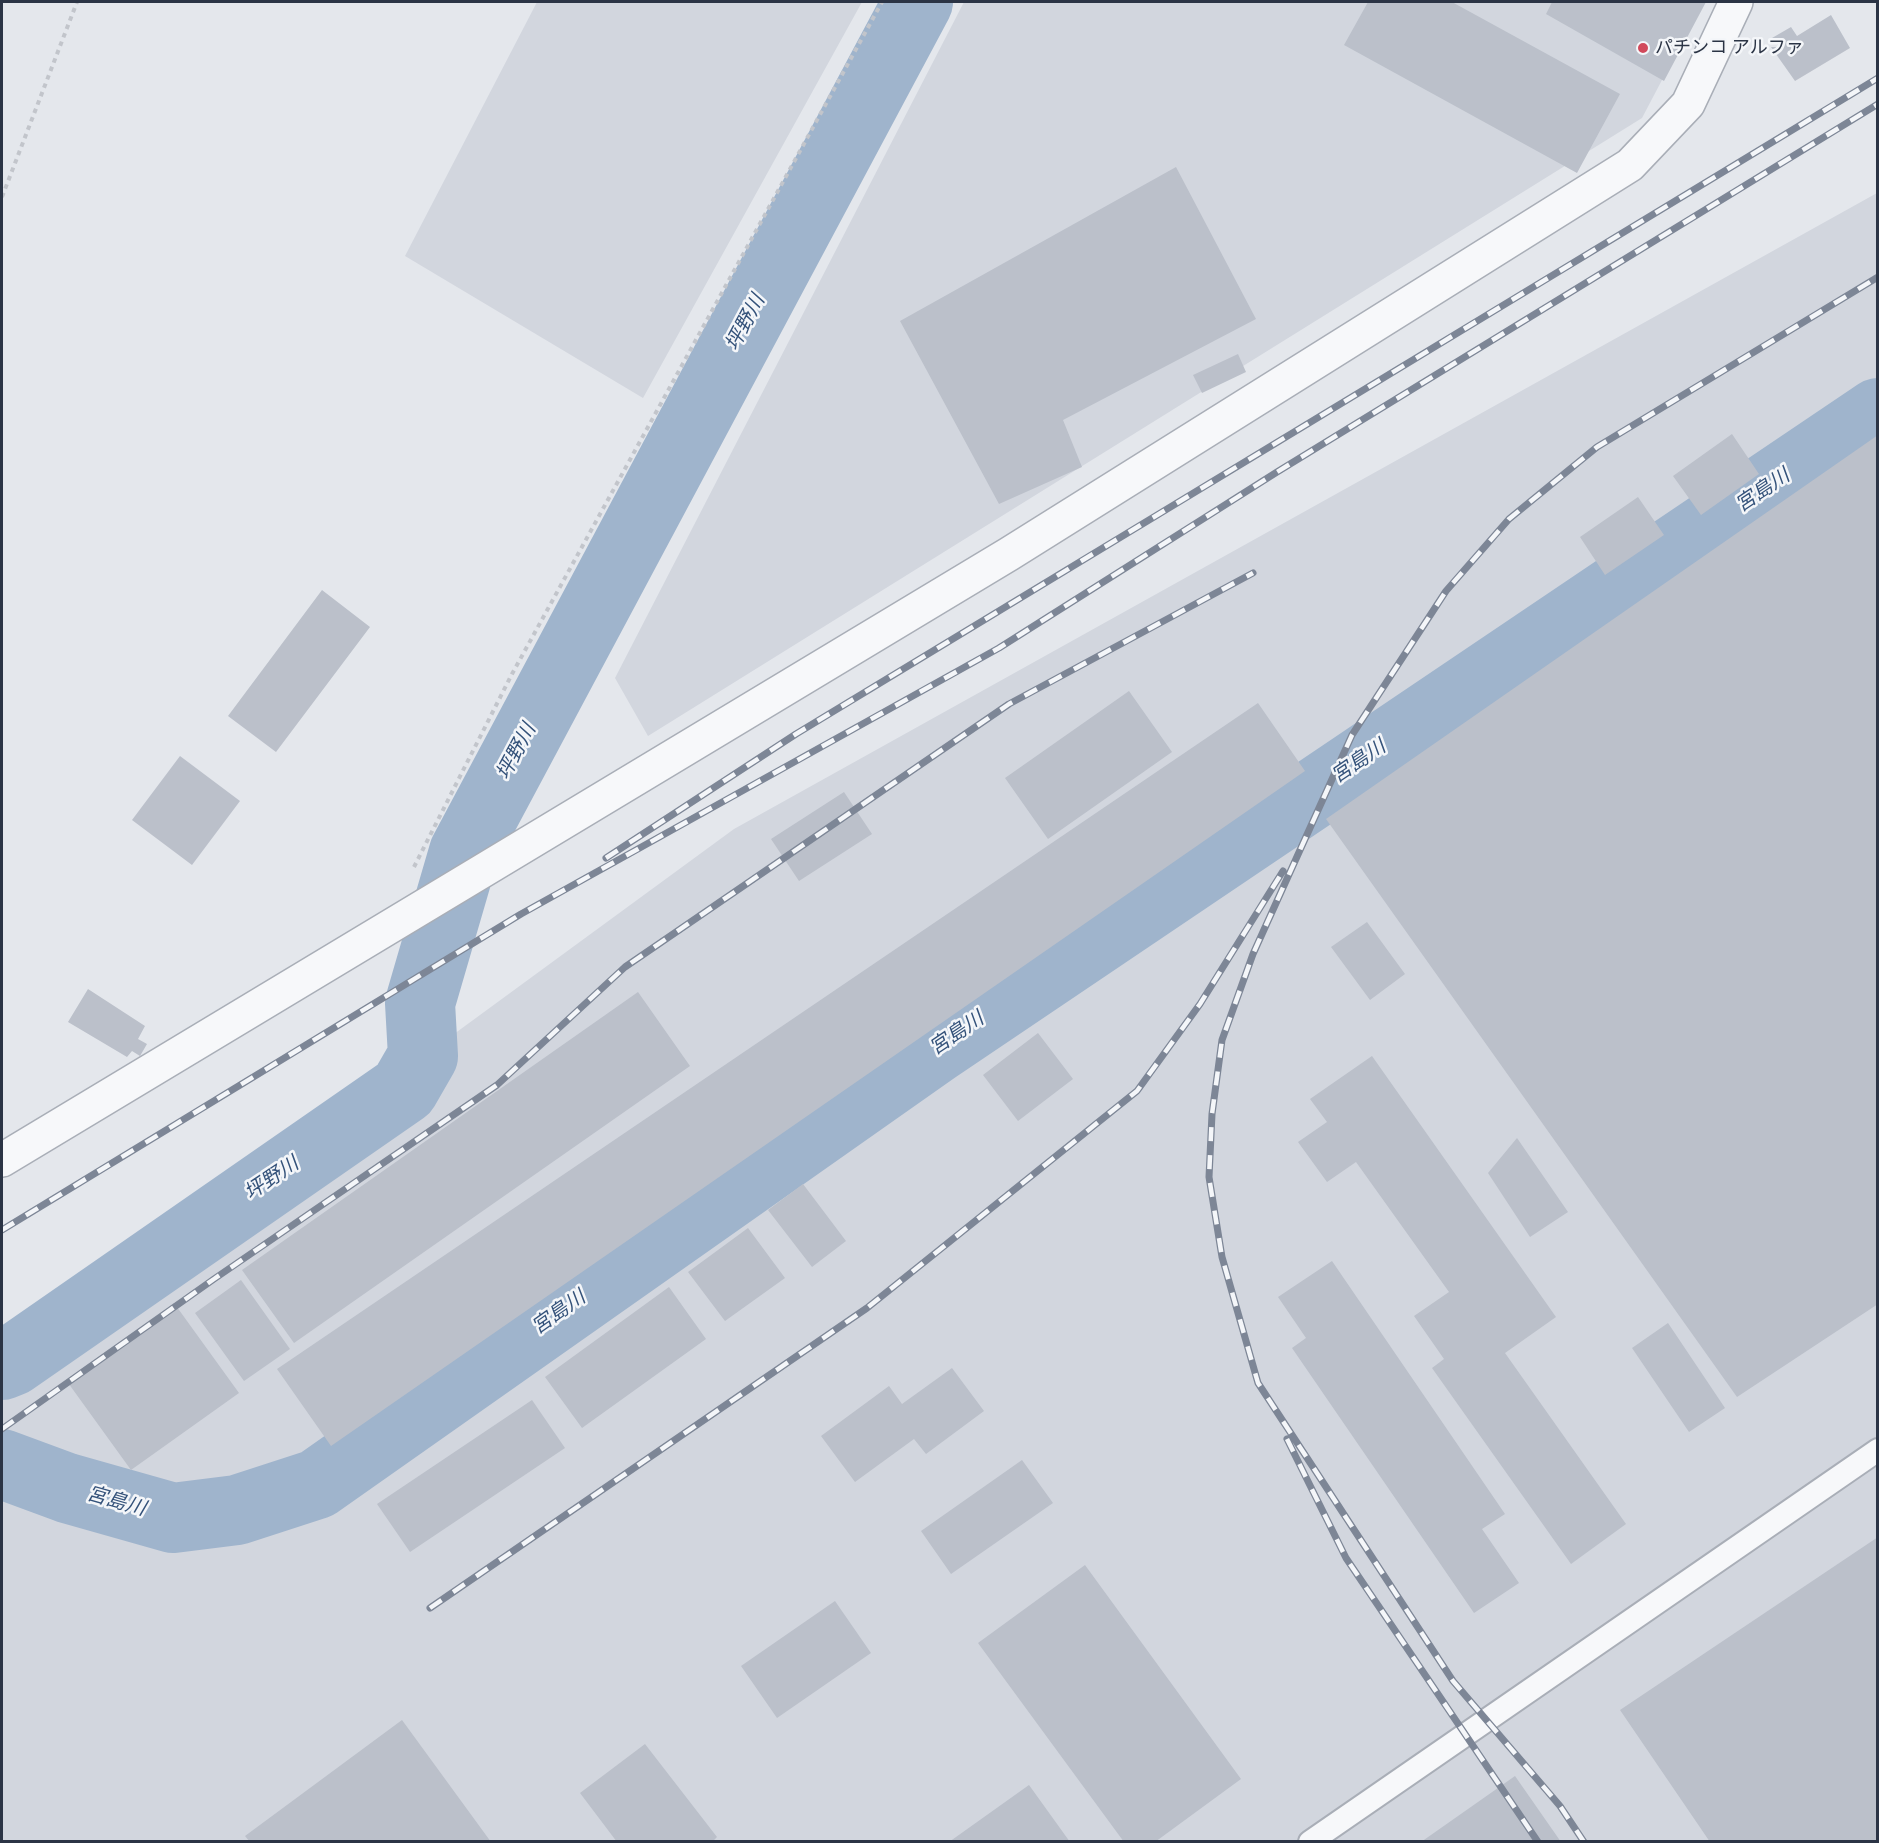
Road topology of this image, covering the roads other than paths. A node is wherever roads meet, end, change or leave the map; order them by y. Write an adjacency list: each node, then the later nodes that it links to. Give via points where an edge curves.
1 (1736, 2): 2 (street, via 1688,104 1630,165 999,561)
2 (2, 1160)
3 (1878, 1450): 4 (lane)
4 (1310, 1842)

